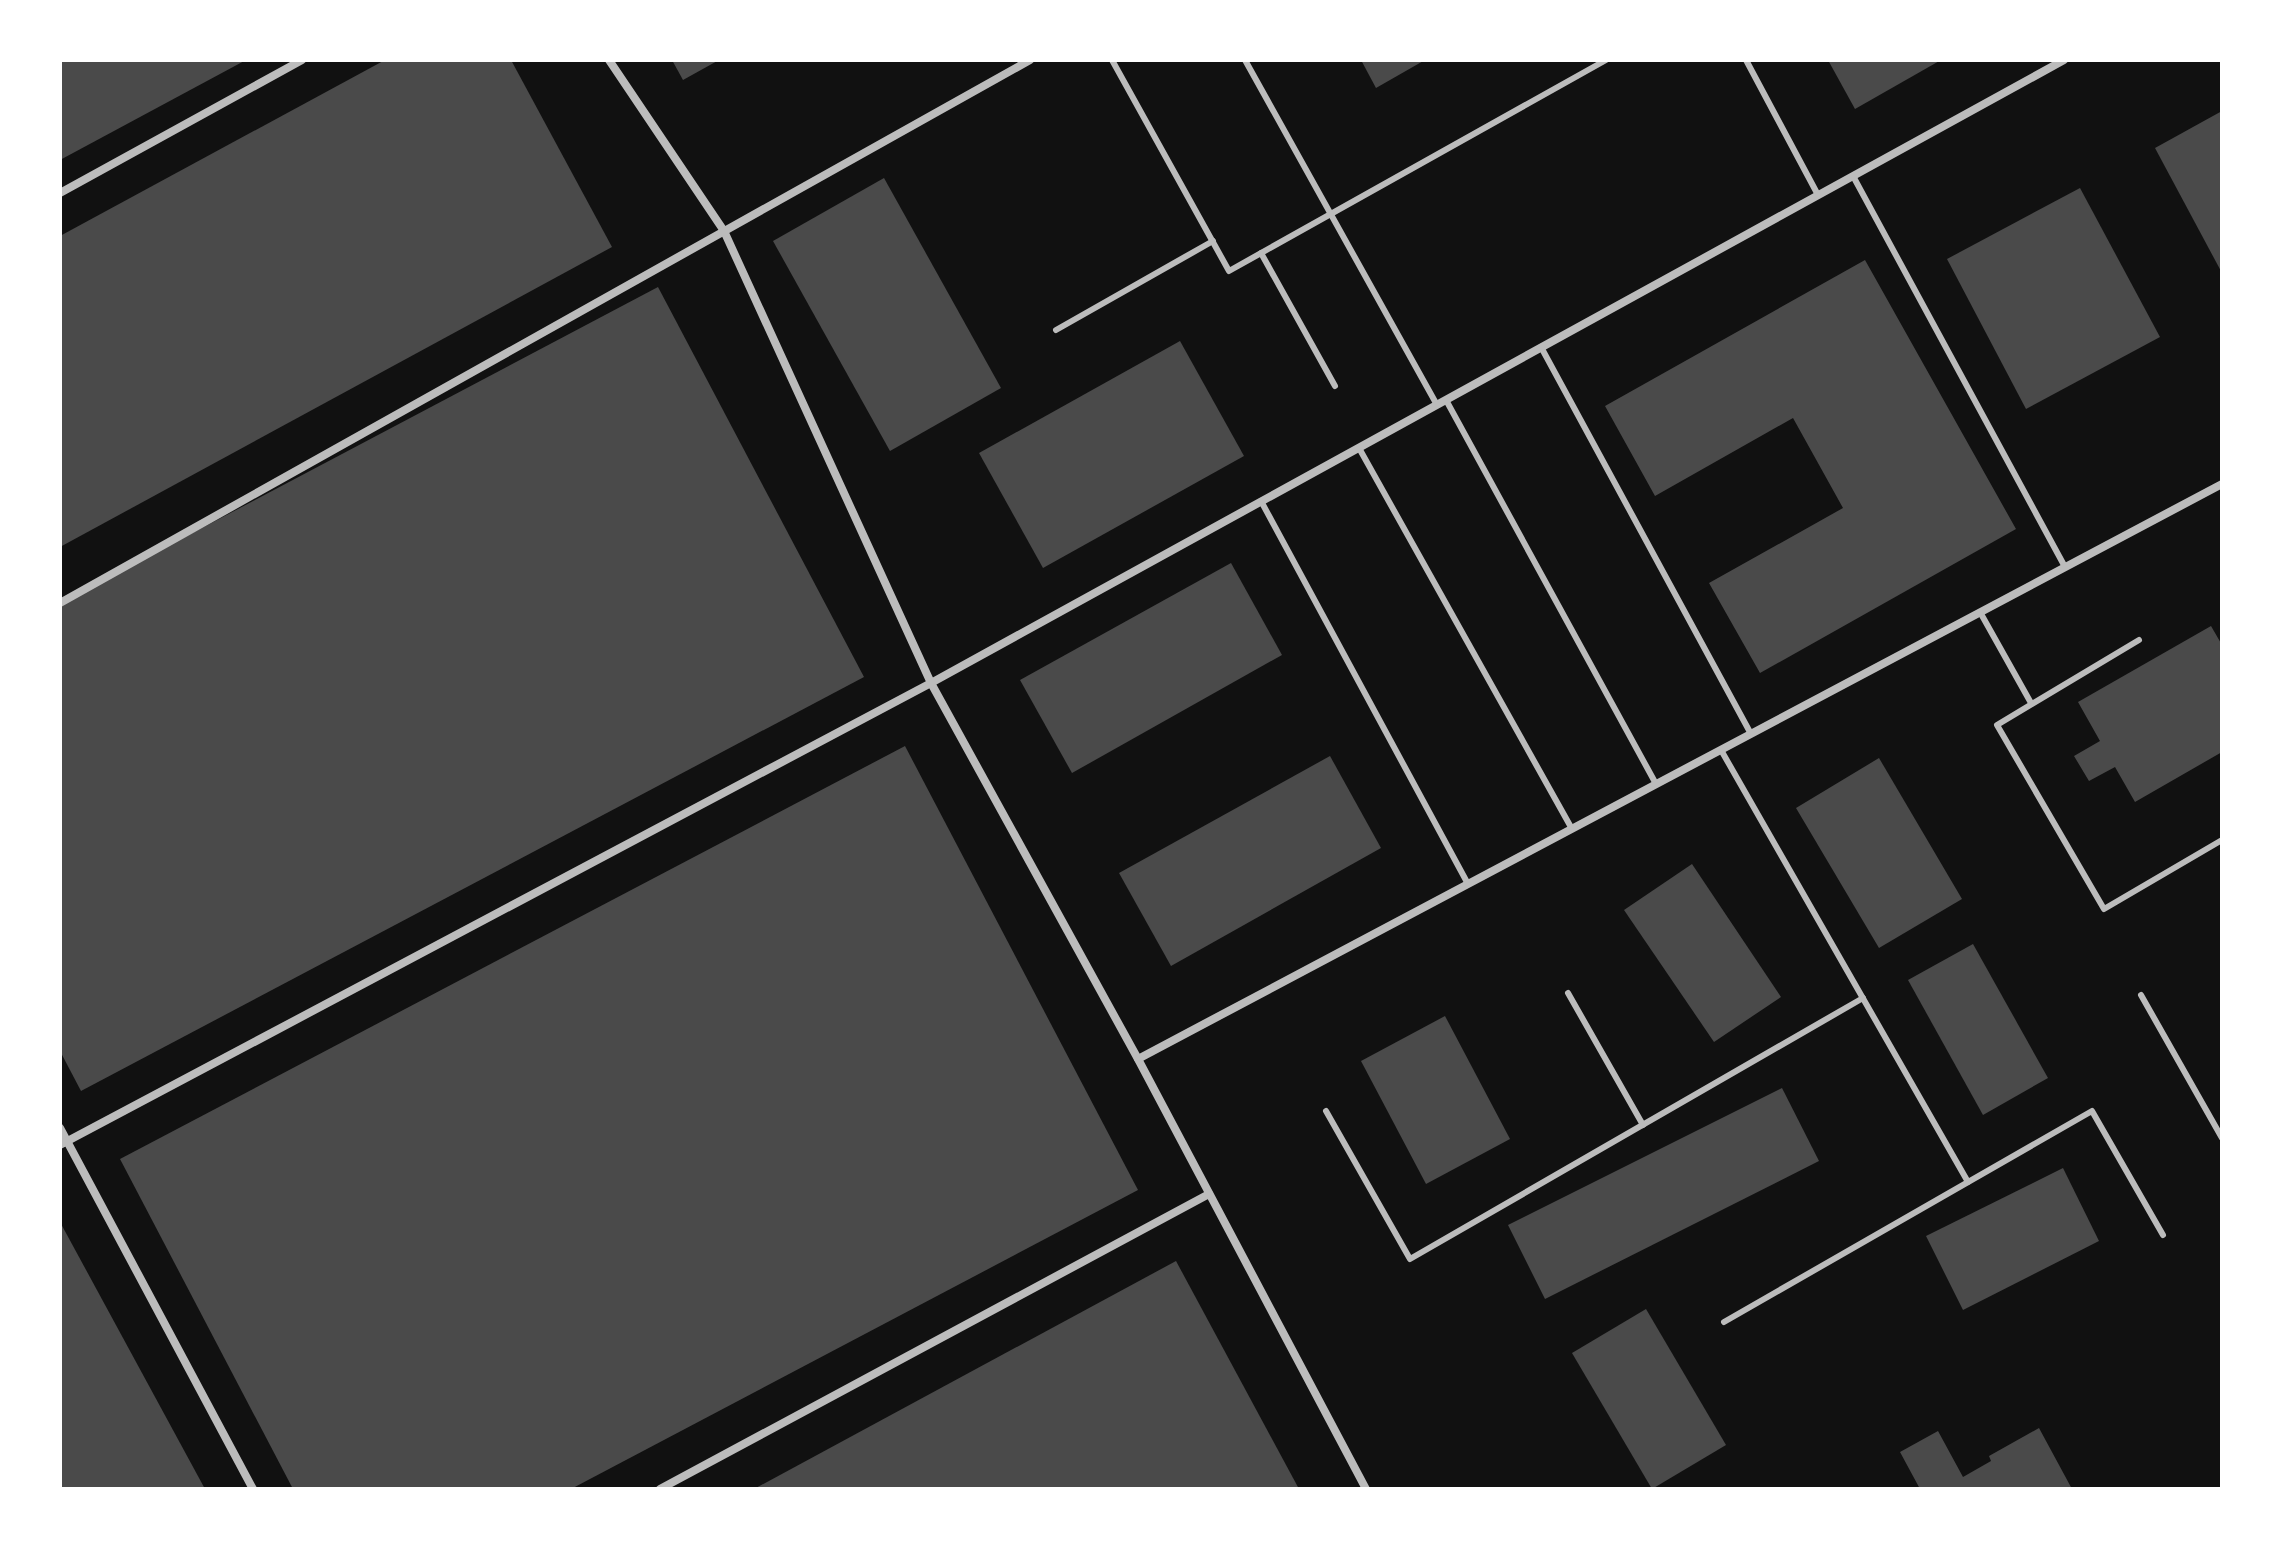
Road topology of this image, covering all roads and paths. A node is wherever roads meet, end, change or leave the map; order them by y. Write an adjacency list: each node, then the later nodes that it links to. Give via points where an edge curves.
1 (302, 60): 10 (street)
2 (609, 60): 13 (street)
3 (1030, 60): 13 (street)
4 (1112, 60): 14 (lane)
5 (1245, 60): 12 (lane)
6 (1606, 60): 12 (lane)
7 (1746, 60): 11 (lane)
8 (2064, 60): 9 (street)
9 (1853, 176): 11 (street); 24 (lane)
10 (60, 193)
11 (1818, 195): 17 (street)
12 (1331, 214): 15 (lane); 20 (lane)
13 (724, 231): 25 (street); 28 (street)
14 (1213, 241): 15 (lane, via 1229,271); 16 (lane)
15 (1261, 253): 18 (lane)
16 (1056, 330)
17 (1541, 347): 19 (street); 30 (lane)
18 (1335, 386)
19 (1446, 400): 20 (street); 32 (lane)
20 (1437, 405): 21 (street)
21 (1359, 448): 23 (street); 33 (lane)
22 (2222, 484): 24 (street)
23 (1261, 501): 28 (street); 35 (lane)
24 (2065, 567): 26 (street)
25 (60, 603)
26 (1980, 612): 29 (lane); 30 (street)
27 (2139, 640): 29 (lane)
28 (931, 683): 39 (street); 44 (street)
29 (2031, 703): 34 (lane, via 1997,725 2104,909)
30 (1751, 734): 31 (street)
31 (1721, 750): 32 (street); 38 (lane)
32 (1656, 784): 33 (street)
33 (1572, 829): 35 (street)
34 (2222, 840)
35 (1468, 884): 39 (street)
36 (1568, 993): 41 (lane)
37 (2141, 995): 43 (lane)
38 (1863, 998): 41 (lane); 45 (lane)
39 (1138, 1059): 46 (street)
40 (1326, 1111): 41 (lane, via 1410,1259)
41 (1643, 1125)
42 (60, 1128): 44 (street)
43 (2222, 1138)
44 (63, 1143): 49 (street)
45 (1968, 1182): 47 (lane, via 2092,1111); 48 (lane)
46 (1209, 1194): 50 (street); 51 (street)
47 (2163, 1235)
48 (1724, 1322)
49 (253, 1489)
50 (660, 1489)
51 (1366, 1489)

